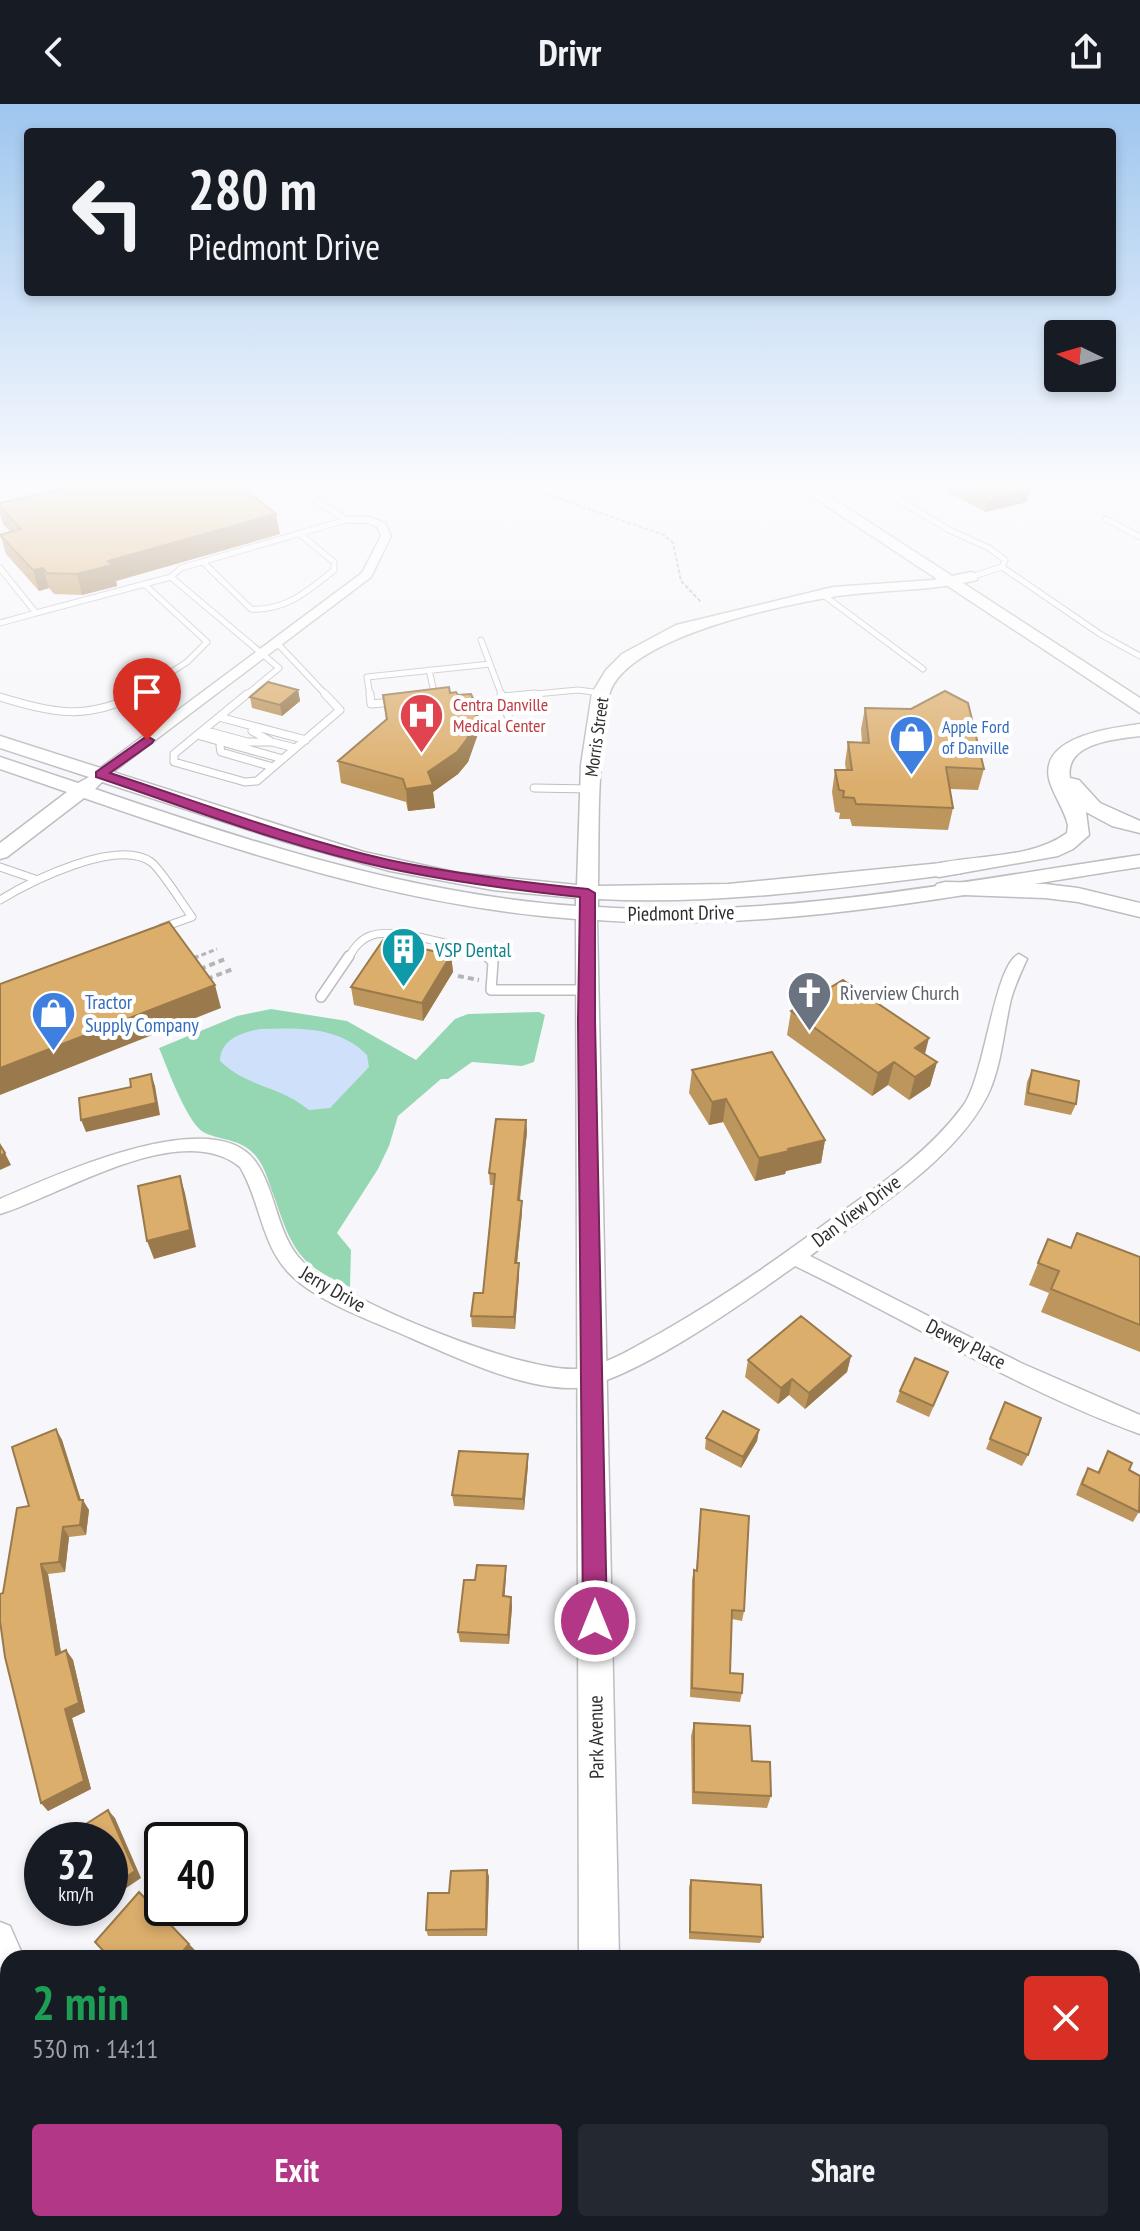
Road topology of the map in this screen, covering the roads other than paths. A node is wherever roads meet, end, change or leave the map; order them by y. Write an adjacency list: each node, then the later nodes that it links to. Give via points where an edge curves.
1 (15, 586): 13 (lane)
2 (136, 586): 13 (lane)
3 (146, 586): 23 (lane, via 207,642 199,655 133,699 98,713 50,713)
4 (182, 586): 17 (lane)
5 (228, 586): 6 (lane, via 251,609 277,609)
6 (313, 586)
7 (352, 586): 16 (street)
8 (904, 586): 12 (main road, Morris Street)
9 (956, 586): 25 (main road)
10 (984, 586): 25 (main road)
11 (1030, 586): 18 (lane)
12 (822, 594): 20 (lane); 22 (main road, Morris Street, via 682,629 628,658)
13 (36, 613): 14 (lane)
14 (0, 623)
15 (481, 640): 19 (lane)
16 (277, 643): 17 (street); 33 (lane, via 340,710)
17 (262, 654): 28 (lane, via 279,668); 40 (street)
18 (1140, 656)
19 (490, 664): 21 (lane); 24 (lane)
20 (923, 669)
21 (429, 670): 26 (lane, via 435,698); 27 (lane, via 367,677 371,704)
22 (601, 693): 24 (lane); 42 (main road, Morris Street)
23 (0, 697)
24 (502, 697): 29 (lane)
25 (1134, 697): 31 (main road, via 1125,724)
26 (419, 700)
27 (403, 701)
28 (219, 717): 32 (lane); 33 (lane); 35 (lane)
29 (511, 725)
30 (1140, 730): 31 (main road)
31 (1109, 734): 50 (main road, via 1076,747 1060,761 1057,779 1078,817 1078,835 1072,841 1042,853 957,864)
32 (198, 735): 35 (lane); 39 (lane); 39 (lane, via 220,746 221,752); 39 (lane, via 174,754 174,762 245,782 257,781)
33 (308, 738): 37 (lane)
34 (0, 742): 40 (main road, Piedmont Drive)
35 (272, 742): 37 (lane)
36 (1140, 744): 44 (main road, via 1085,753 1071,770 1071,779 1089,805)
37 (295, 748): 39 (lane)
38 (0, 763): 43 (main road, Piedmont Drive)
39 (278, 763)
40 (100, 775): 43 (main road); 52 (main road, Piedmont Drive, via 386,864)
41 (534, 788): 42 (lane)
42 (590, 789): 52 (main road, Morris Street)
43 (82, 790): 46 (main road); 52 (main road, Piedmont Drive, via 367,881 477,902)
44 (1140, 827)
45 (1140, 844): 50 (main road, Piedmont Drive)
46 (0, 853)
47 (1140, 861): 50 (main road, Piedmont Drive)
48 (0, 867): 49 (lane)
49 (35, 879): 51 (lane); 54 (lane, via 115,853 148,861 192,917)
50 (942, 879): 52 (main road, Piedmont Drive, via 780,910 685,916); 53 (main road, via 1078,895)
51 (0, 900)
52 (588, 903): 56 (main road, Park Avenue)
53 (1140, 910)
54 (153, 931)
55 (1019, 959): 59 (street, Dan View Drive, via 1005,992 983,1085 958,1124 901,1178)
56 (586, 990): 57 (lane, via 494,990 489,987 493,962 483,953 381,933 361,940); 60 (main road, Park Avenue)
57 (321, 997)
58 (0, 1207): 60 (street, Jerry Drive, via 130,1155 197,1147 235,1153 257,1176 268,1220 288,1259 309,1280 466,1351 545,1377)
59 (794, 1257): 60 (street, Dan View Drive, via 678,1335); 61 (street, Dewey Place, via 1014,1369)
60 (593, 1376): 62 (main road, Park Avenue)
61 (1140, 1425)
62 (599, 1950)

